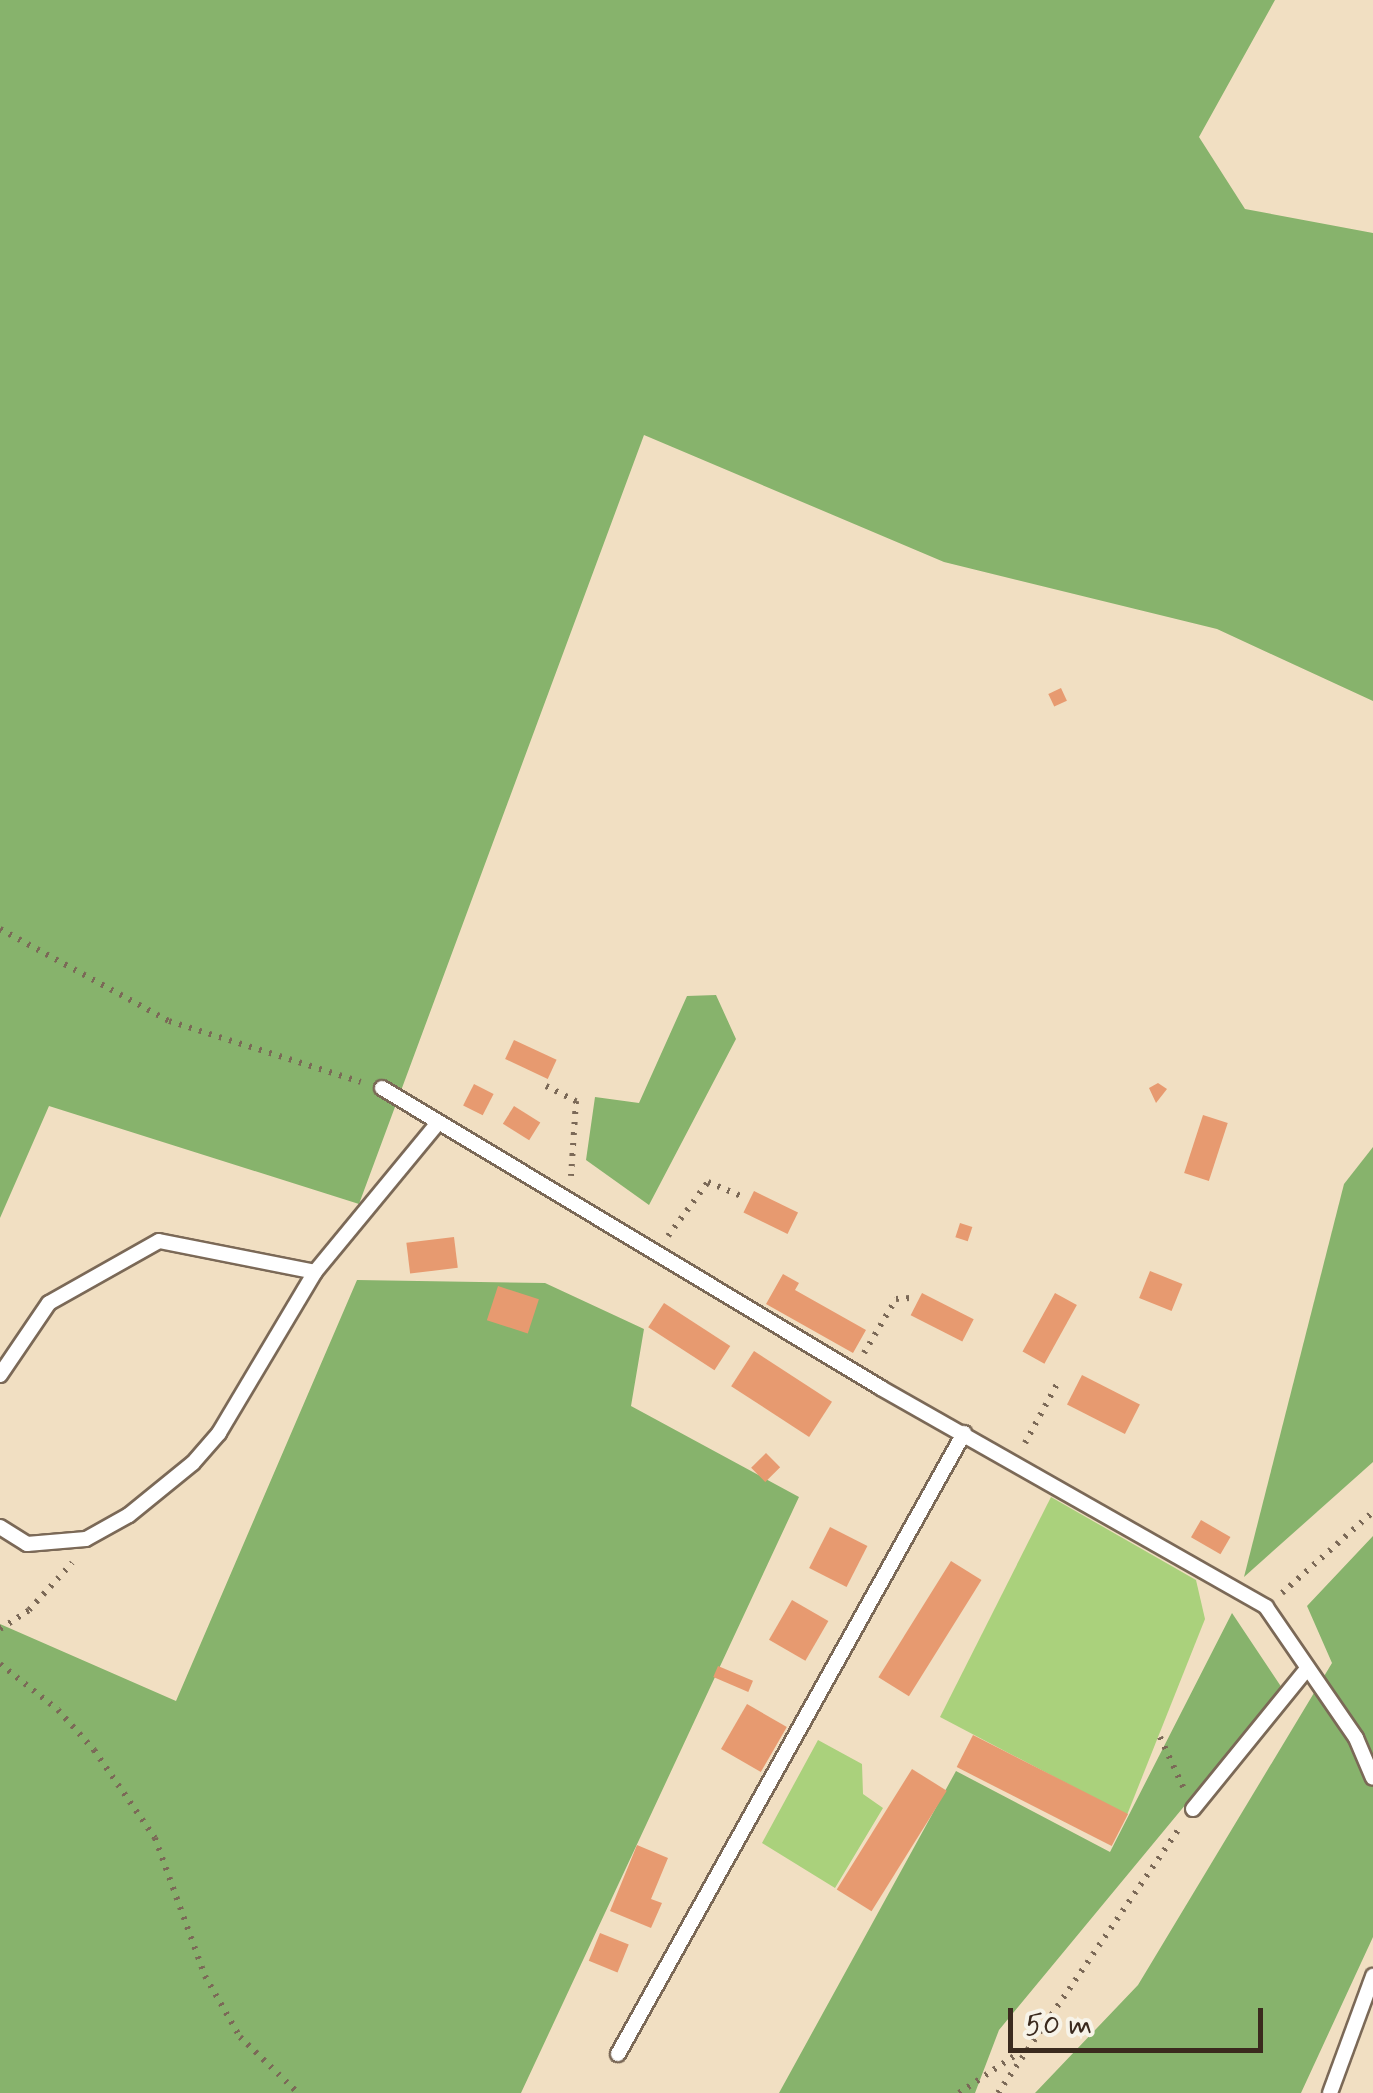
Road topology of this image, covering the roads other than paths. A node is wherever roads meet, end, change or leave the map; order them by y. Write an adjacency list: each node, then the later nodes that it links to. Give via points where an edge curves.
1 (382, 1088): 2 (lane)
2 (437, 1124): 3 (lane); 5 (lane)
3 (314, 1272): 4 (lane, via 158,1241 49,1304); 6 (lane, via 219,1433 161,1491 86,1539 26,1544)
4 (0, 1375)
5 (964, 1433): 7 (lane, via 1266,1607); 11 (lane)
6 (0, 1527)
7 (1306, 1670): 8 (lane, via 1356,1738); 9 (lane)
8 (1373, 1778)
9 (1193, 1810)
10 (1373, 1976): 12 (lane)
11 (618, 2054)
12 (1330, 2093)

